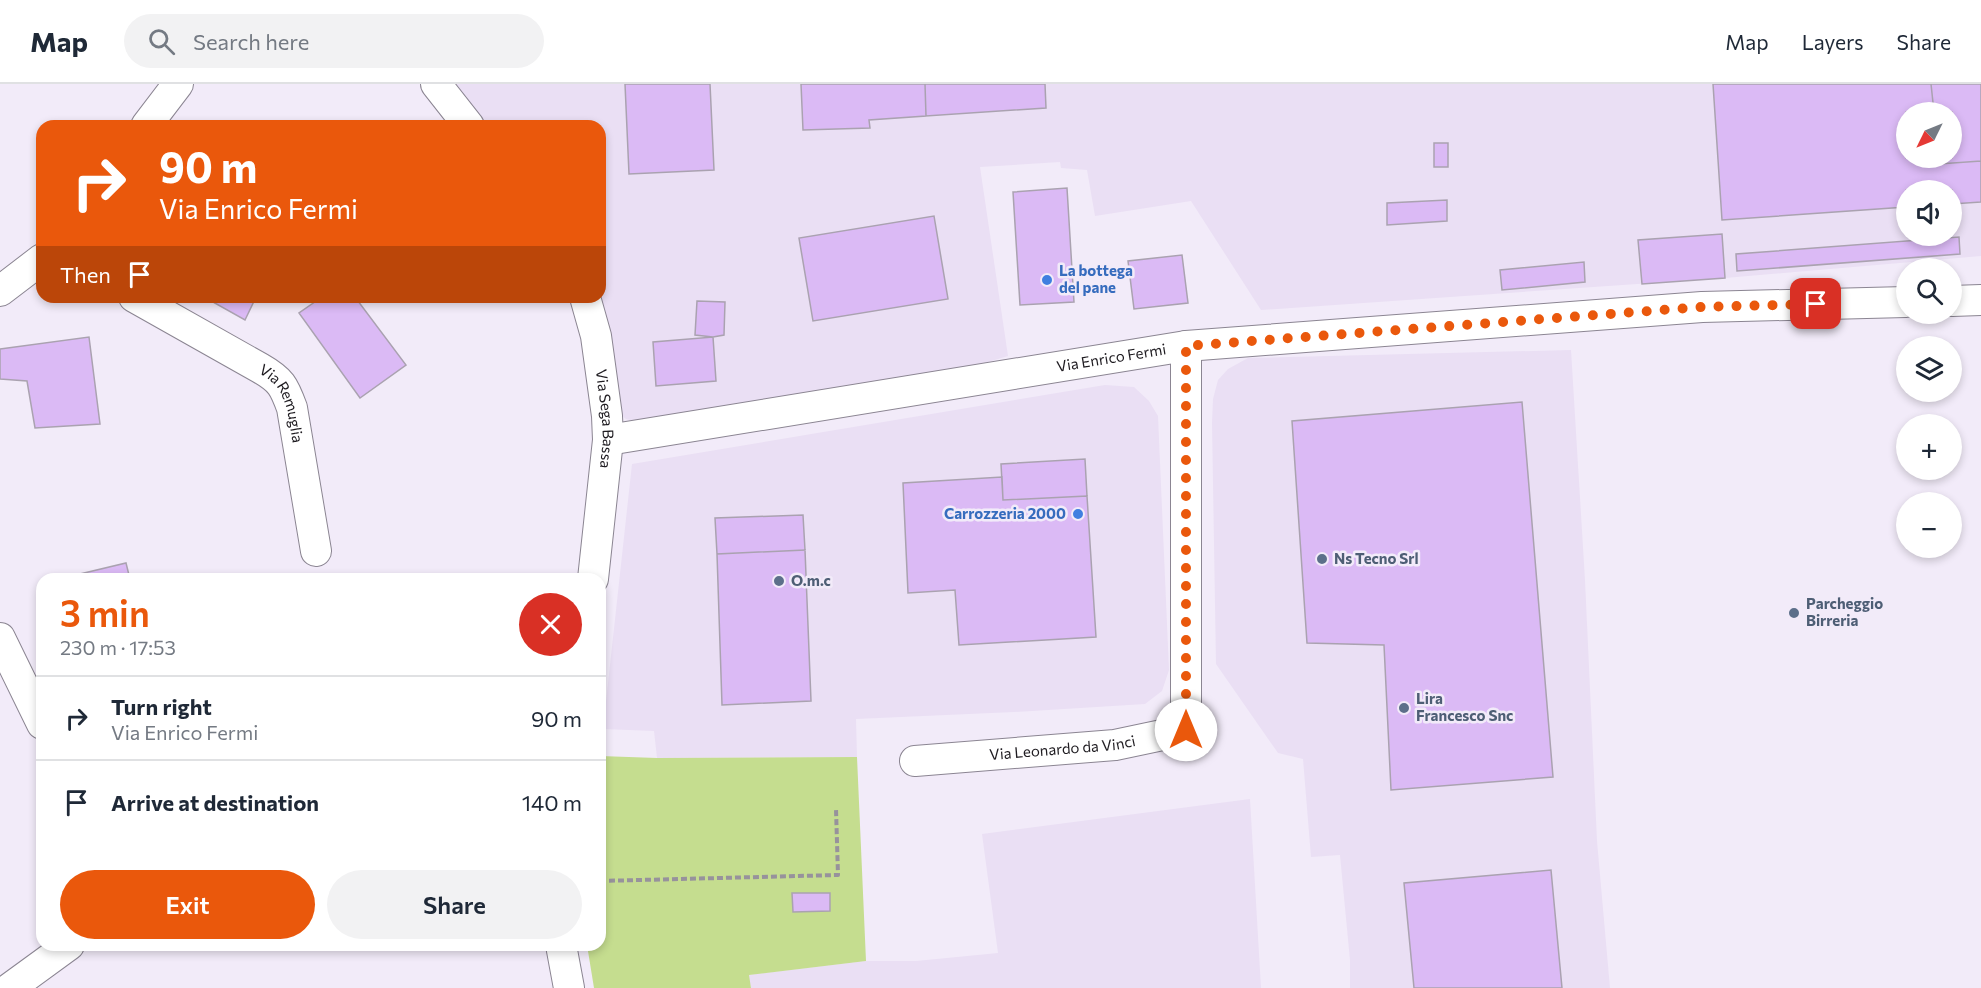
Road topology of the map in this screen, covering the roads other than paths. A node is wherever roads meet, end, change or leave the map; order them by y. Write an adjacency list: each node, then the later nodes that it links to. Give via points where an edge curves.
1 (178, 84): 3 (street)
2 (436, 84): 4 (street)
3 (151, 120)
4 (464, 120)
5 (36, 264): 6 (street)
6 (0, 291)
7 (1981, 300): 8 (street)
8 (1962, 301)
9 (1896, 302): 12 (street, Via Enrico Fermi, via 1702,307)
10 (145, 303): 14 (street, Via Remuglia, via 277,378 284,386 292,408)
11 (586, 303): 13 (street, Via Sega Bassa, via 601,364)
12 (1186, 346): 13 (street, Via Enrico Fermi); 18 (street, Via Leonardo da Vinci, via 1186,730 1115,744)
13 (608, 440): 15 (street, Via Sega Bassa)
14 (316, 551)
15 (594, 573)
16 (0, 638): 17 (street)
17 (36, 712)
18 (915, 761)
19 (61, 951): 21 (street)
20 (562, 951): 22 (street)
21 (10, 988)
22 (568, 988)

